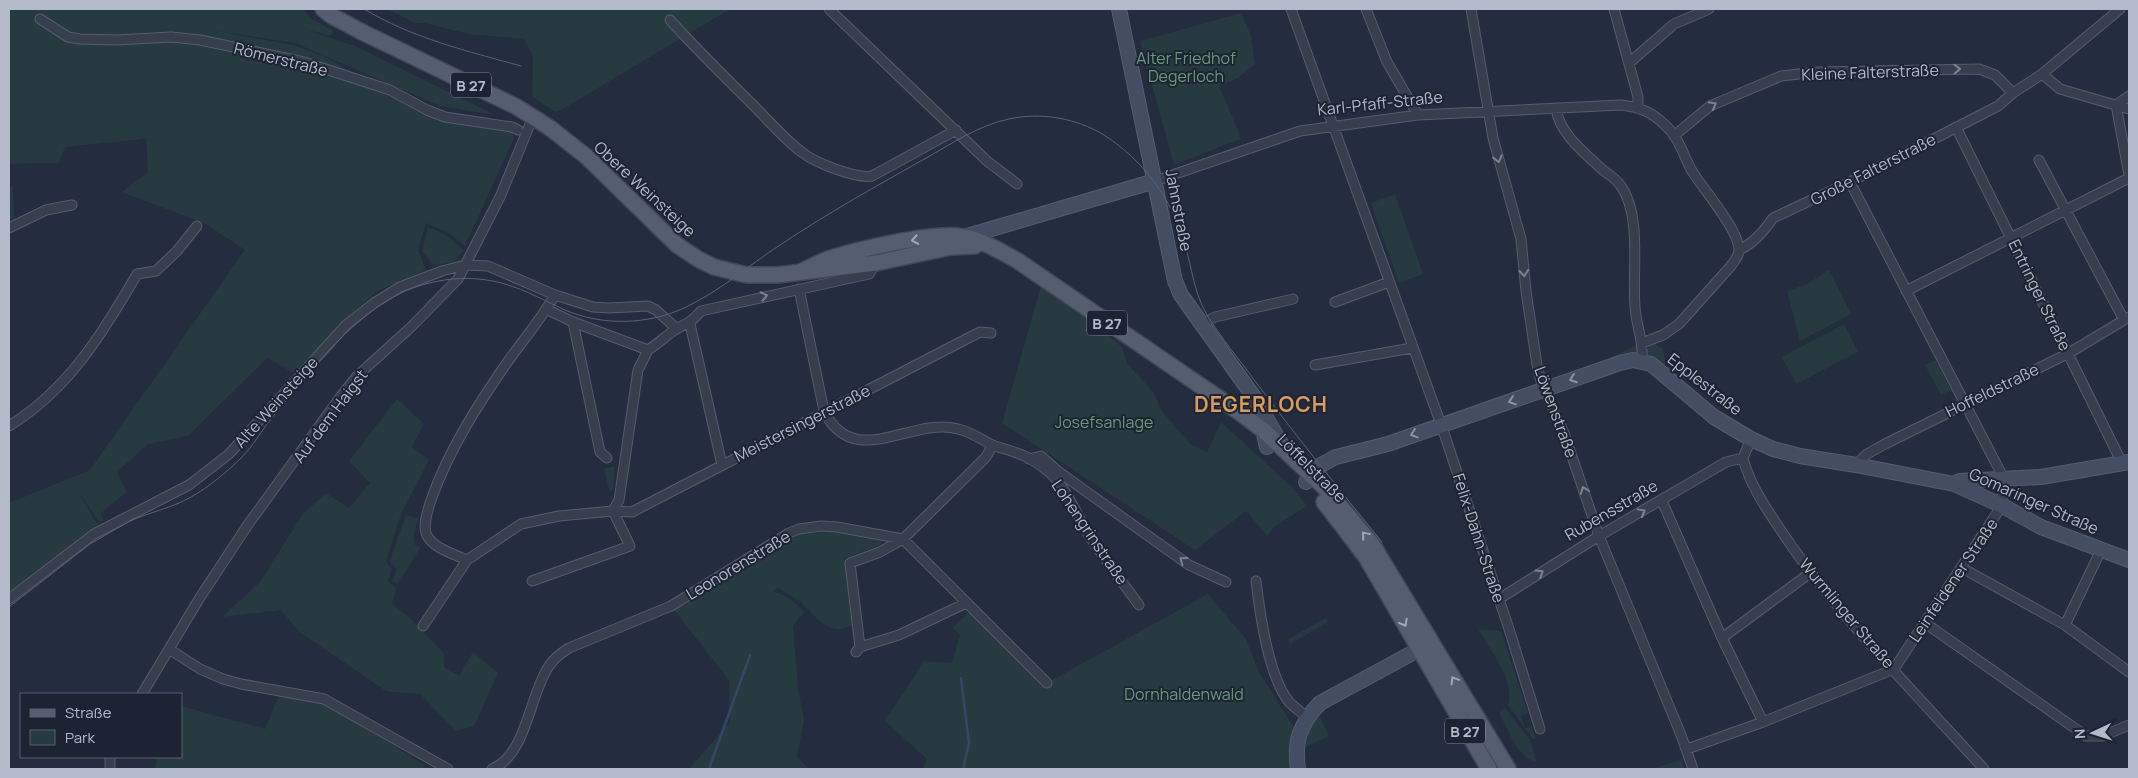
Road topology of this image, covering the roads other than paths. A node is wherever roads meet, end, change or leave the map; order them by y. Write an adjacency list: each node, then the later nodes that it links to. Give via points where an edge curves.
1 (323, 9): 22 (main road, B 27, via 354,28)
2 (829, 9): 26 (street)
3 (1119, 9): 30 (street, Jahnstraße)
4 (1291, 9): 23 (street, Felix-Dahn-Straße)
5 (1366, 9): 21 (street, via 1387,62)
6 (1471, 9): 20 (street, Löwenstraße)
7 (1614, 9): 12 (street)
8 (1709, 9): 12 (street, via 1674,24)
9 (2120, 9): 13 (street, Große Falterstraße)
10 (40, 19): 25 (street, Römerstraße, via 68,37 80,39 171,37 296,60 390,90 445,117 500,124)
11 (670, 20): 26 (street, via 796,147 817,161 856,175 872,176)
12 (1629, 63): 17 (street)
13 (2042, 74): 14 (street, Große Falterstraße); 16 (street, via 2060,89)
14 (2013, 92): 24 (street, Große Falterstraße, via 1998,106); 27 (street, Kleine Falterstraße, one-way to 14, via 1710,106 1781,76 1890,69 1979,69 1995,75)
15 (2129, 96): 16 (street)
16 (2116, 105): 19 (street); 29 (street)
17 (1638, 107): 18 (street, Karl-Pfaff-Straße); 27 (street, Karl-Pfaff-Straße, via 1656,116)
18 (1556, 108): 20 (street, Karl-Pfaff-Straße); 58 (street, via 1557,116 1574,142 1621,185 1629,200 1635,309)
19 (2129, 109)
20 (1488, 111): 21 (street, Karl-Pfaff-Straße); 64 (street, Löwenstraße, one-way to 64, via 1498,161 1521,239 1537,366)
21 (1418, 114): 23 (street, Karl-Pfaff-Straße)
22 (533, 117): 43 (street, Auf dem Haigst, via 500,197); 44 (main road, Obere Weinsteige / B 27, via 568,141 665,235 698,260 730,273 746,275)
23 (1333, 126): 30 (street, Karl-Pfaff-Straße, via 1300,130); 45 (street, Felix-Dahn-Straße)
24 (1956, 127): 31 (street, Große Falterstraße); 37 (street, Entringer Straße)
25 (518, 130)
26 (956, 130): 32 (street)
27 (1675, 135): 41 (street, Karl-Pfaff-Straße, via 1692,170 1722,214)
28 (2039, 160): 34 (street)
29 (2129, 177): 34 (street)
30 (1155, 181): 38 (street, Karl-Pfaff-Straße); 55 (street, Jahnstraße, via 1175,281)
31 (1850, 182): 41 (street, Große Falterstraße, via 1773,218 1760,235); 47 (street)
32 (1018, 184)
33 (72, 206): 36 (street, via 46,210)
34 (2066, 209): 37 (street); 52 (street)
35 (197, 226): 71 (street, via 156,271 137,274 76,368 37,407)
36 (9, 228)
37 (2011, 236): 47 (street); 61 (street, Entringer Straße)
38 (964, 237): 39 (main road, Obere Weinsteige / B 27); 40 (main road); 44 (main road, Obere Weinsteige / B 27, one-way to 44, via 922,238 888,244 827,260)
39 (994, 248): 40 (main road, Obere Weinsteige / B 27, via 968,245); 65 (main road, Obere Weinsteige / B 27)
40 (932, 250): 42 (main road, Obere Weinsteige / B 27)
41 (1739, 250): 58 (street, Große Falterstraße, via 1730,267 1686,316 1664,335)
42 (876, 262): 44 (main road, Obere Weinsteige / B 27); 46 (street, via 869,274)
43 (465, 265): 48 (street, Alte Weinsteige, via 488,266); 100 (street, Alte Weinsteige, via 414,281 374,303 346,325 229,454 210,470 170,496 94,534); 108 (street, Auf dem Haigst, via 451,286 341,396 247,526)
44 (800, 272)
45 (1388, 282): 50 (street); 59 (street, Felix-Dahn-Straße)
46 (798, 289): 54 (street, one-way to 46, via 701,311); 68 (street, Lohengrinstraße)
47 (1906, 292): 67 (street)
48 (555, 295): 51 (street); 56 (street, Alte Weinsteige, via 609,308 648,306)
49 (1292, 299): 55 (street, via 1215,317)
50 (1335, 302)
51 (546, 309): 53 (street); 92 (street, via 485,396 441,470 428,510 425,527 428,538)
52 (2127, 318): 61 (street, Hoffeldstraße)
53 (573, 322): 60 (street); 77 (street, via 600,452)
54 (690, 324): 56 (street); 81 (street)
55 (1202, 324): 66 (street, Jahnstraße)
56 (677, 329): 60 (street)
57 (991, 333): 68 (street, Meistersingerstraße, via 980,332)
58 (1642, 343): 62 (street)
59 (1412, 348): 63 (street); 70 (street, Felix-Dahn-Straße)
60 (648, 350): 88 (street, via 638,370 619,500)
61 (2069, 353): 67 (street, Hoffeldstraße); 80 (street, Entringer Straße)
62 (1642, 360): 64 (street, Epplestraße, one-way to 64, via 1620,363); 73 (street, Epplestraße, via 1662,372 1714,417)
63 (1315, 365)
64 (1545, 390): 70 (street, Epplestraße, one-way to 70); 89 (street, Löwenstraße, one-way to 64, via 1564,434)
65 (1219, 400): 69 (main road, Löffelstraße / B 27); 75 (main road, Löffelstraße / B 27)
66 (1257, 403): 69 (street); 72 (street, Jahnstraße); 76 (street, Jahnstraße)
67 (1965, 403): 82 (street, Hoffeldstraße, via 1867,454); 84 (street)
68 (824, 411): 74 (street, Lohengrinstraße, via 840,433 856,439 875,440 938,426 957,428); 81 (street, Meistersingerstraße)
69 (1239, 412): 72 (main road, Löffelstraße / B 27)
70 (1441, 425): 83 (street, Epplestraße, one-way to 83, via 1368,450 1336,457 1319,466); 99 (street, Felix-Dahn-Straße)
71 (9, 426)
72 (1263, 430): 75 (street, Jahnstraße); 76 (main road, Löffelstraße / B 27)
73 (1751, 439): 78 (street); 82 (street, Epplestraße, via 1800,456)
74 (993, 446): 79 (street, Lohengrinstraße); 90 (street, via 986,457)
75 (1267, 447): 83 (main road, Löffelstraße / B 27)
76 (1285, 449): 83 (main road, Löffelstraße / B 27)
77 (607, 458)
78 (1743, 458): 86 (street, Rubensstraße, via 1726,462); 95 (street, Wurmlinger Straße, via 1768,512)
79 (1029, 459): 98 (street, one-way to 79, via 1189,565 1041,456); 102 (street, Lohengrinstraße, via 1056,480 1091,538)
80 (2126, 463): 84 (street, Epplestraße)
81 (722, 465): 88 (street, Meistersingerstraße, via 632,512)
82 (1856, 465): 85 (street, Epplestraße)
83 (1308, 478): 107 (main road, Löffelstraße / B 27, via 1324,487 1372,544)
84 (2004, 480): 85 (street, Epplestraße, via 1960,481); 87 (street, Leinfeldener Straße)
85 (1954, 484): 87 (street, Gomaringer Straße)
86 (1662, 501): 89 (street, Rubensstraße, one-way to 86); 106 (street)
87 (2001, 505): 91 (street, Gomaringer Straße, via 2041,527); 94 (street, Leinfeldener Straße)
88 (614, 511): 92 (street, Meistersingerstraße, via 559,516 521,524); 96 (street, via 630,546)
89 (1599, 536): 99 (street, Rubensstraße, one-way to 89); 117 (street, Löwenstraße)
90 (903, 539): 101 (street); 101 (street, via 850,563 858,649 898,635); 119 (street, Leonorenstraße, via 852,528 821,526 799,529 671,606 569,648 552,661 542,678 513,752)
91 (2101, 550): 93 (street, Gomaringer Straße); 104 (street)
92 (467, 560): 105 (street)
93 (2129, 560)
94 (1962, 568): 103 (street, Leinfeldener Straße); 104 (street)
95 (1810, 573): 106 (street); 109 (street, Wurmlinger Straße)
96 (532, 581)
97 (1256, 581): 113 (street, via 1261,624 1278,682 1289,702)
98 (1226, 582)
99 (1499, 598): 116 (street, Felix-Dahn-Straße)
100 (9, 599)
101 (966, 603): 111 (street)
102 (1139, 605)
103 (1924, 623): 109 (street, Leinfeldener Straße); 115 (street, via 2086,736 2103,736)
104 (2065, 625): 110 (street)
105 (423, 626)
106 (1722, 638): 114 (street)
107 (1425, 646): 113 (street, via 1320,703); 121 (main road, Löffelstraße / B 27); 122 (main road, Löffelstraße / B 27, one-way to 107)
108 (169, 649): 112 (street, Auf dem Haigst); 118 (street, via 200,669 241,684 324,699)
109 (1894, 669): 114 (street); 124 (street, Wurmlinger Straße)
110 (2129, 672)
111 (1047, 683)
112 (143, 693)
113 (1307, 717): 120 (street, via 1300,729 1297,746)
114 (1763, 722): 117 (street)
115 (2129, 725)
116 (1540, 729)
117 (1687, 749): 123 (street, Löwenstraße)
118 (448, 769)
119 (492, 769)
120 (1298, 769)
121 (1489, 769)
122 (1508, 769)
123 (1693, 769)
124 (1984, 769)

